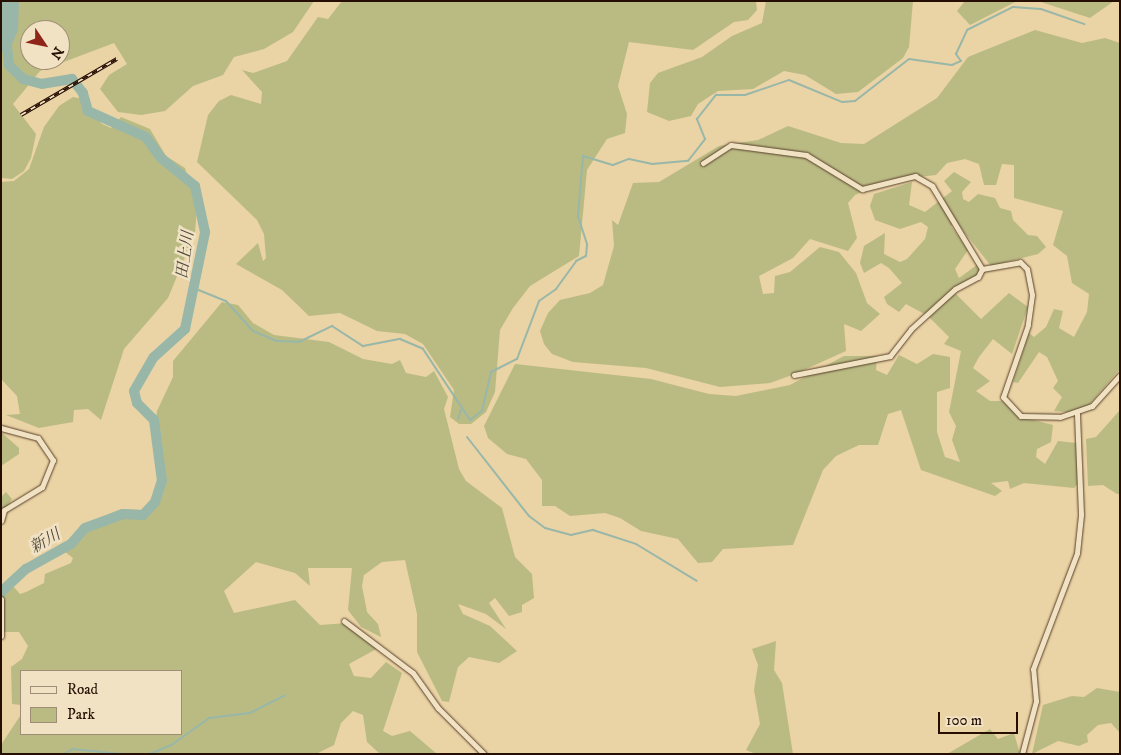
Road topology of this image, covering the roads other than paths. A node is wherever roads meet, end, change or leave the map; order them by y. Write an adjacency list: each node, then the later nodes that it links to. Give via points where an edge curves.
1 (703, 162): 2 (street, via 731,145 806,155 862,189 915,176 932,186)
2 (982, 269): 3 (street, via 978,277 955,289 911,329 890,356); 5 (street, via 1020,262 1030,279 1028,324 1003,397 1014,411 1030,418)
3 (794, 375)
4 (1120, 375): 5 (street, via 1098,402)
5 (1077, 413): 12 (street, via 1081,514 1077,553 1033,669 1036,701)
6 (1, 428): 7 (street, via 38,438 53,460 42,487 4,510)
7 (1, 521)
8 (1, 599): 10 (street)
9 (344, 621): 11 (street, via 412,673 438,708)
10 (1, 636)
11 (484, 754)
12 (1022, 754)

